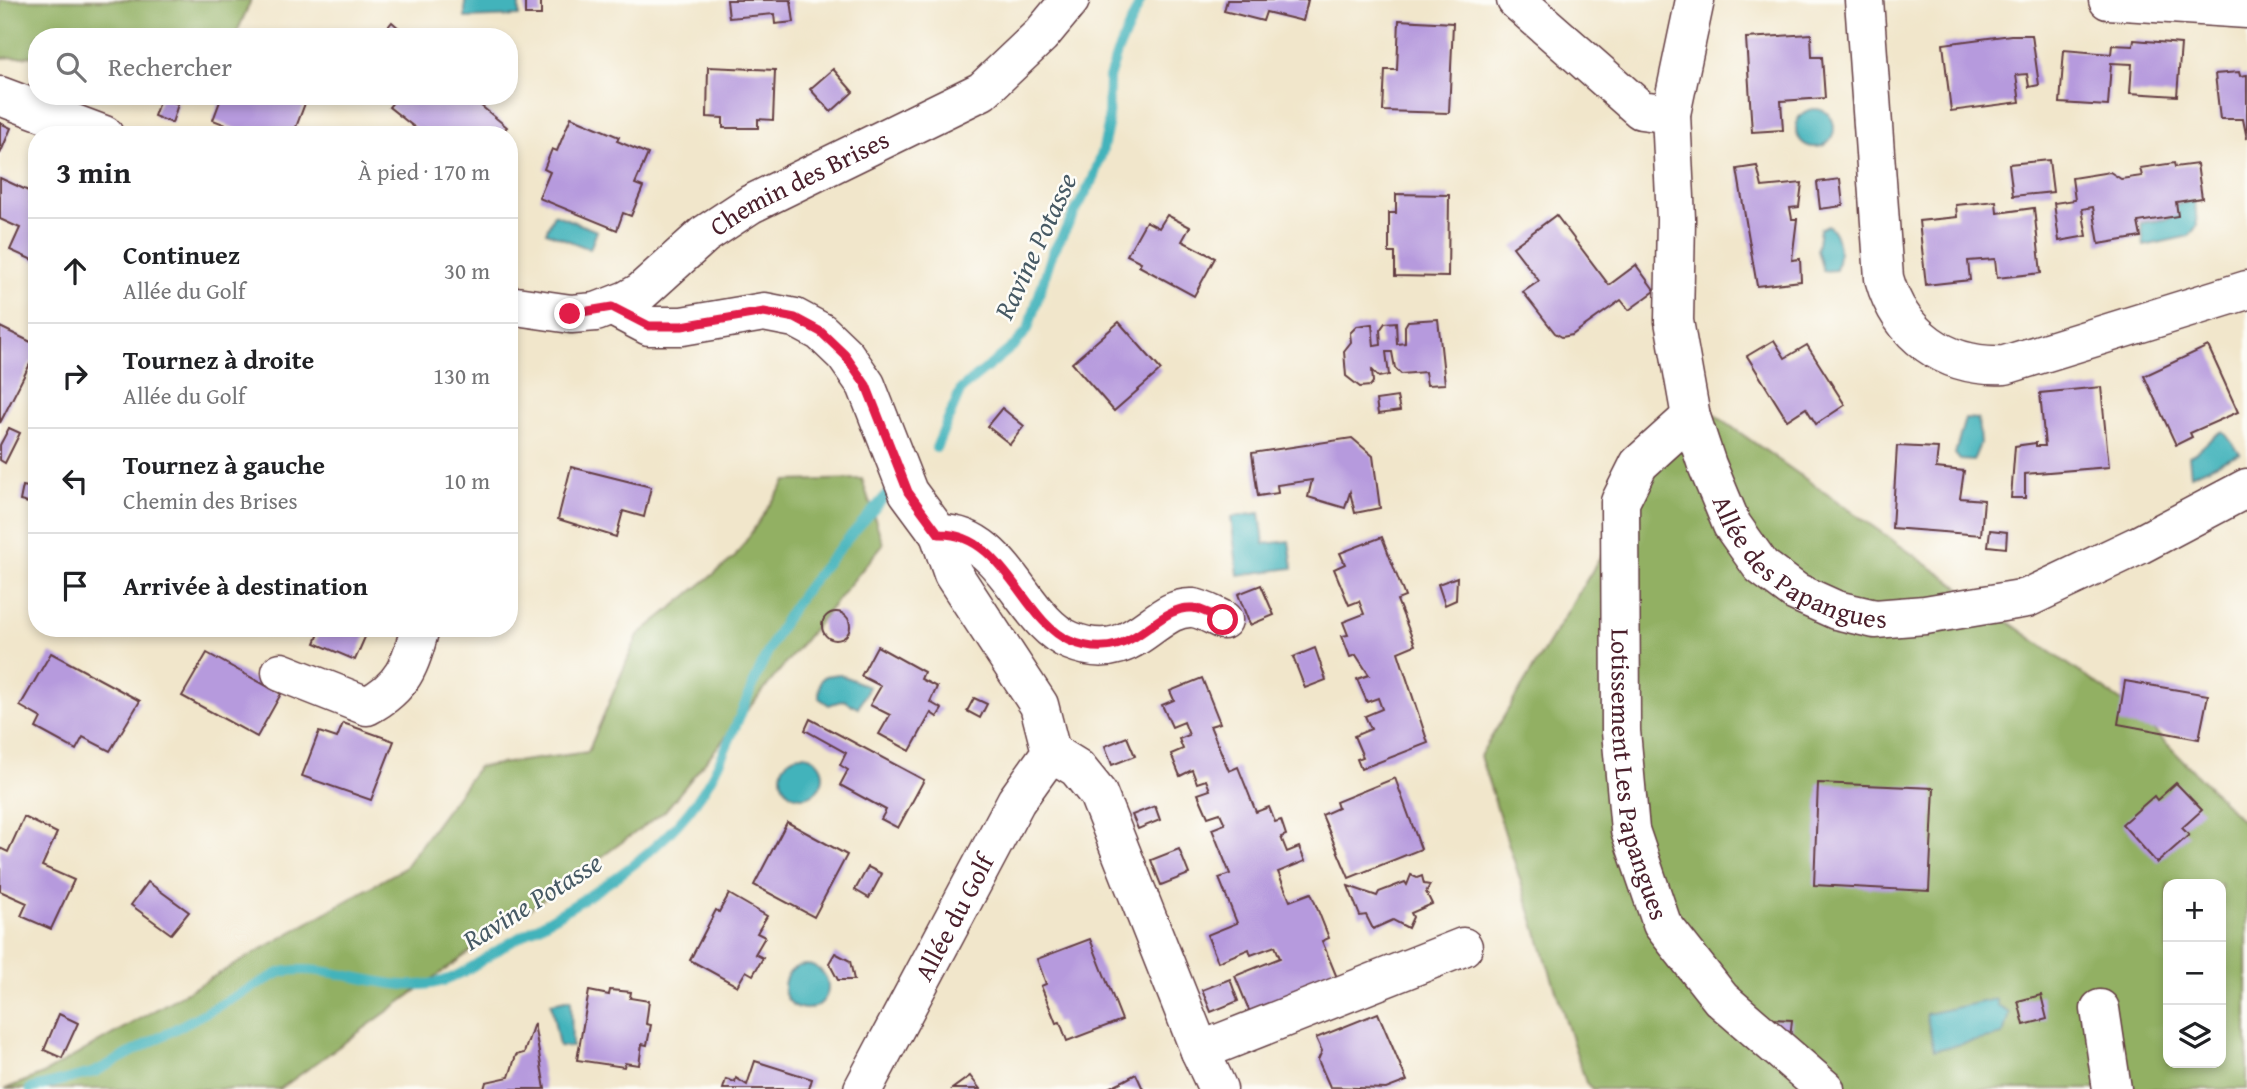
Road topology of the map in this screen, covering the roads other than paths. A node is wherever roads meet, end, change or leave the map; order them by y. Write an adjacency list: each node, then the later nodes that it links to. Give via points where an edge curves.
1 (1070, 0): 12 (street, Chemin des Brises, via 982,91 751,204 704,235 641,292)
2 (1516, 0): 8 (street, via 1641,110)
3 (1695, 0): 8 (street)
4 (1864, 0): 10 (street, via 1884,278 1891,302 1926,346 1981,367 2005,365)
5 (2108, 0): 6 (street)
6 (2247, 9)
7 (0, 96): 9 (street)
8 (1671, 114): 13 (street, Allée des Papangues, via 1674,321)
9 (80, 126)
10 (2247, 290)
11 (518, 306): 12 (street, Chemin des Brises, via 570,314)
12 (612, 307): 15 (street, via 649,326 682,326 764,312 795,318 821,332 866,385 908,492)
13 (1692, 417): 14 (street, Allée des Papangues, via 1732,525 1760,566 1836,610 1875,619 2027,598); 25 (street, Lotissement Les Papangues, via 1639,464 1620,502 1621,731 1630,830 1662,924 1721,999)
14 (2247, 488)
15 (939, 534): 16 (street, via 967,540 1005,569 1050,629 1070,641 1100,648 1133,640 1174,611 1193,608); 19 (street, via 953,574 1039,705)
16 (1223, 620)
17 (417, 637): 18 (street, via 410,667 386,696 368,706)
18 (281, 672)
19 (1051, 752): 22 (street, via 1077,768 1098,794); 23 (street, Allée du Golf, via 1016,801)
20 (1463, 947): 22 (street)
21 (2100, 1009): 26 (street)
22 (1200, 1051): 24 (street)
23 (863, 1089)
24 (1218, 1089)
25 (1825, 1089)
26 (2112, 1089)

